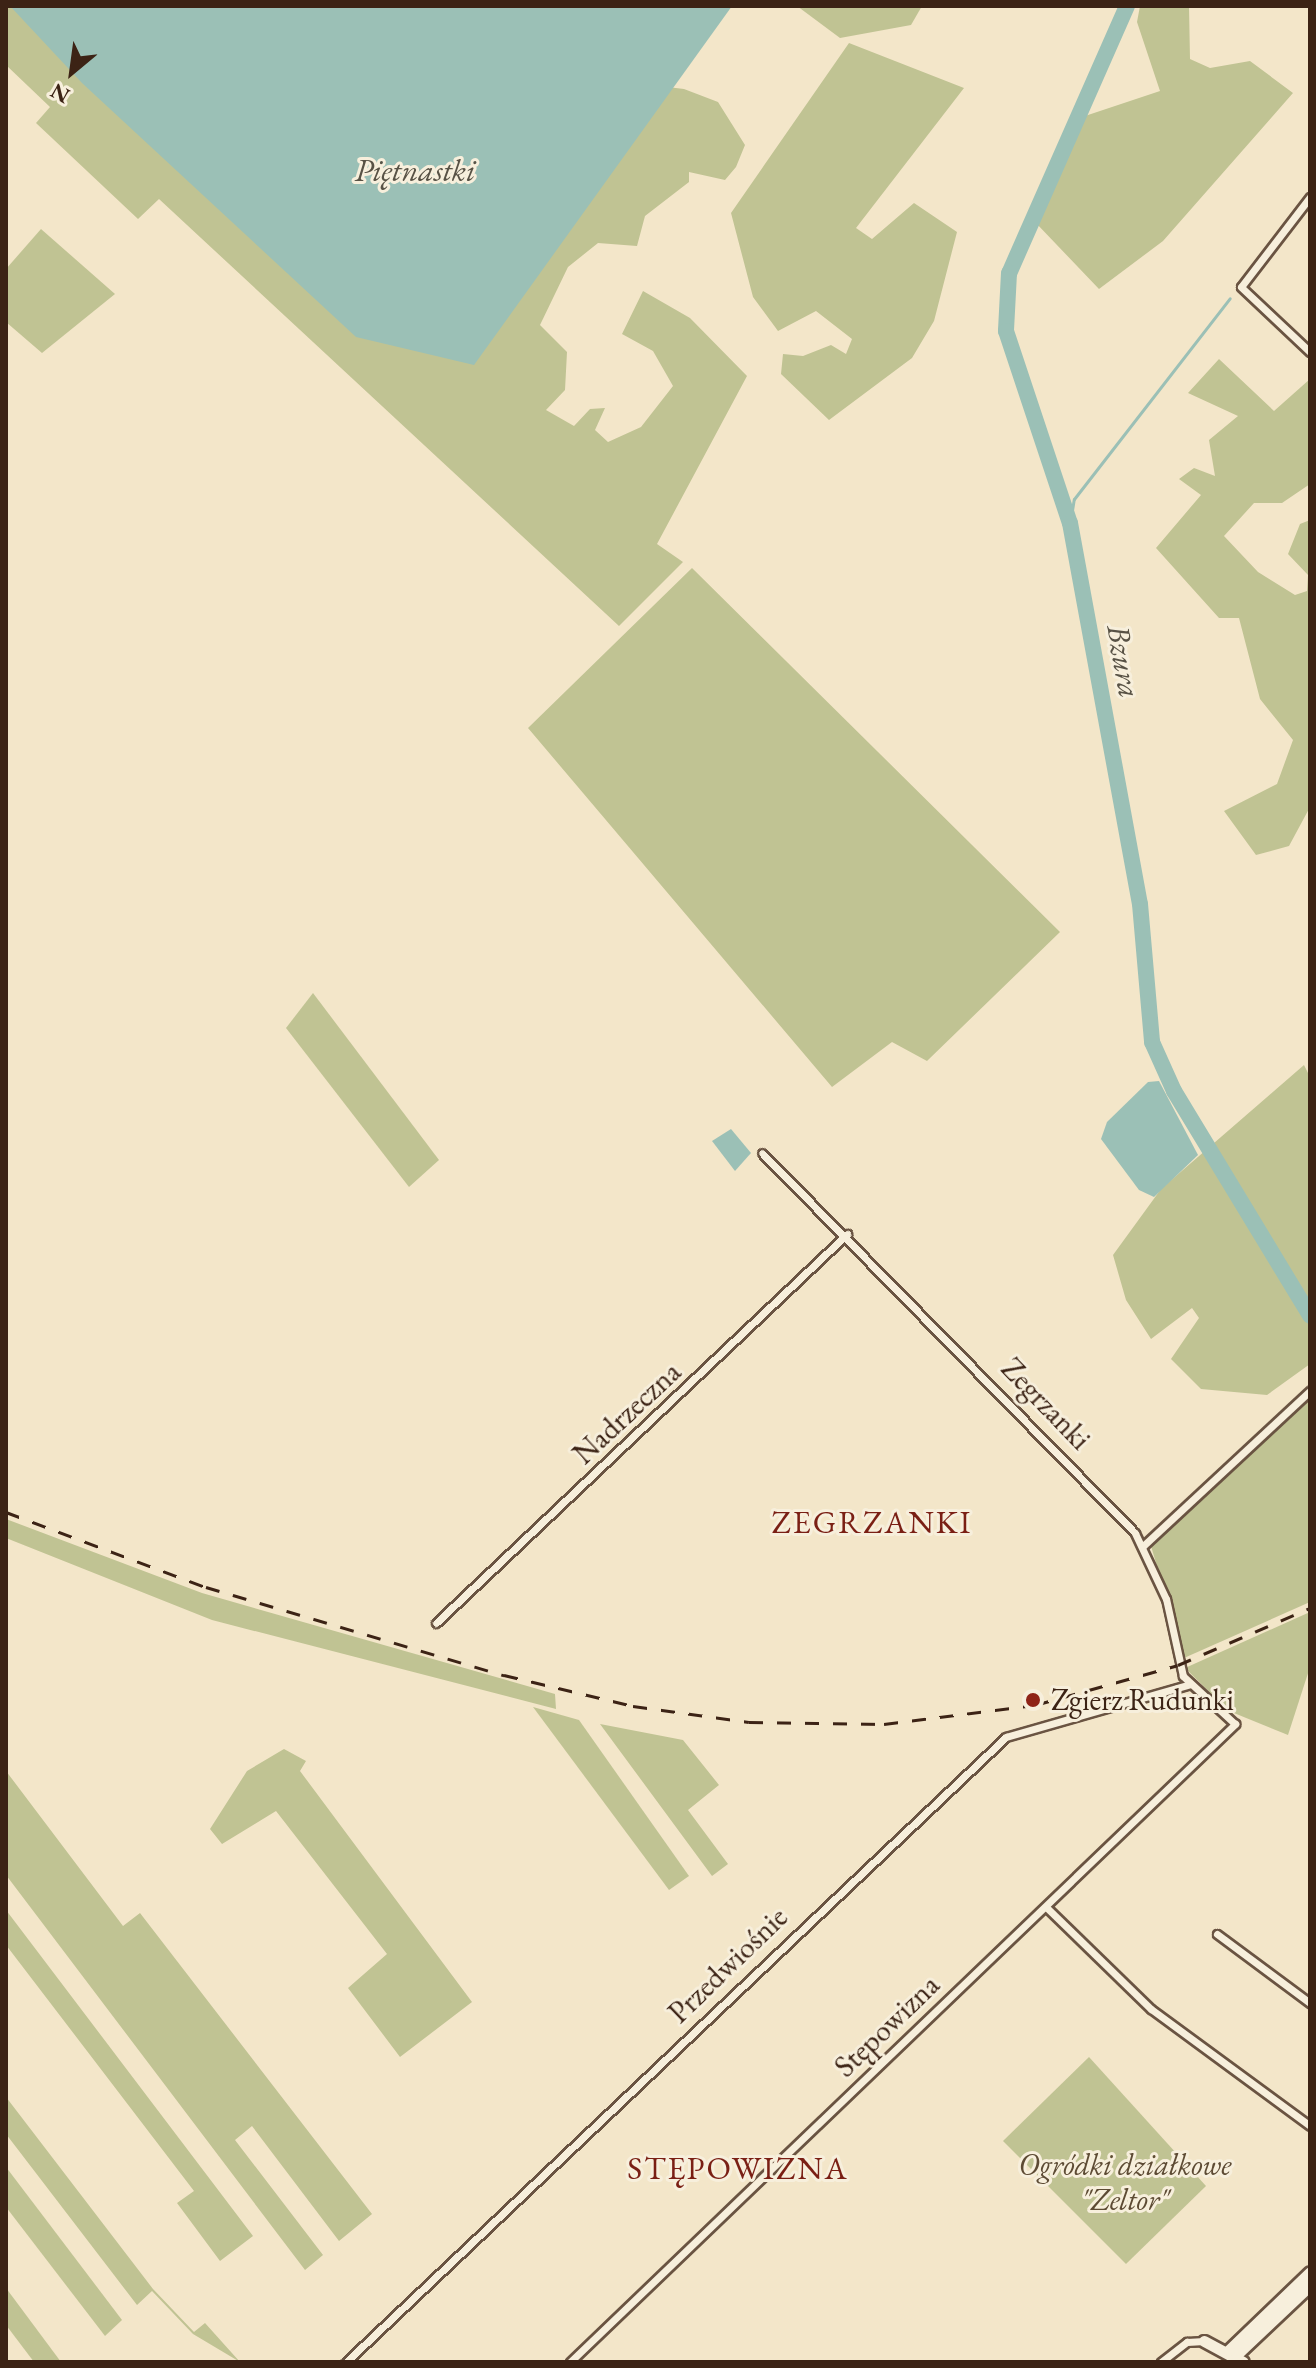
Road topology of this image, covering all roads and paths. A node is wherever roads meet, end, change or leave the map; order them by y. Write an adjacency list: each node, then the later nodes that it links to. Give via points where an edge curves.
1 (1310, 197): 2 (street, via 1241,287)
2 (1310, 352)
3 (762, 1153): 4 (street, Zegrzanki)
4 (847, 1234): 6 (street, Zegrzanki); 7 (street, Nadrzeczna)
5 (1310, 1391): 6 (street)
6 (1143, 1546): 8 (street, Zegrzanki, via 1166,1599 1178,1665)
7 (436, 1623)
8 (1191, 1684): 9 (street, Zegrzanki); 19 (street, Przedwiośnie, via 1006,1737)
9 (1235, 1724): 10 (street, Stępowizna)
10 (1046, 1907): 14 (street, via 1151,2009); 20 (street, Stępowizna)
11 (1217, 1934): 12 (street)
12 (1310, 2003)
13 (1310, 2112): 14 (street)
14 (1306, 2124)
15 (1310, 2272): 18 (street)
16 (1310, 2285): 18 (street)
17 (1204, 2341): 18 (street); 21 (street, via 1187,2342)
18 (1236, 2356)
19 (346, 2362)
20 (570, 2362)
21 (1161, 2362)

